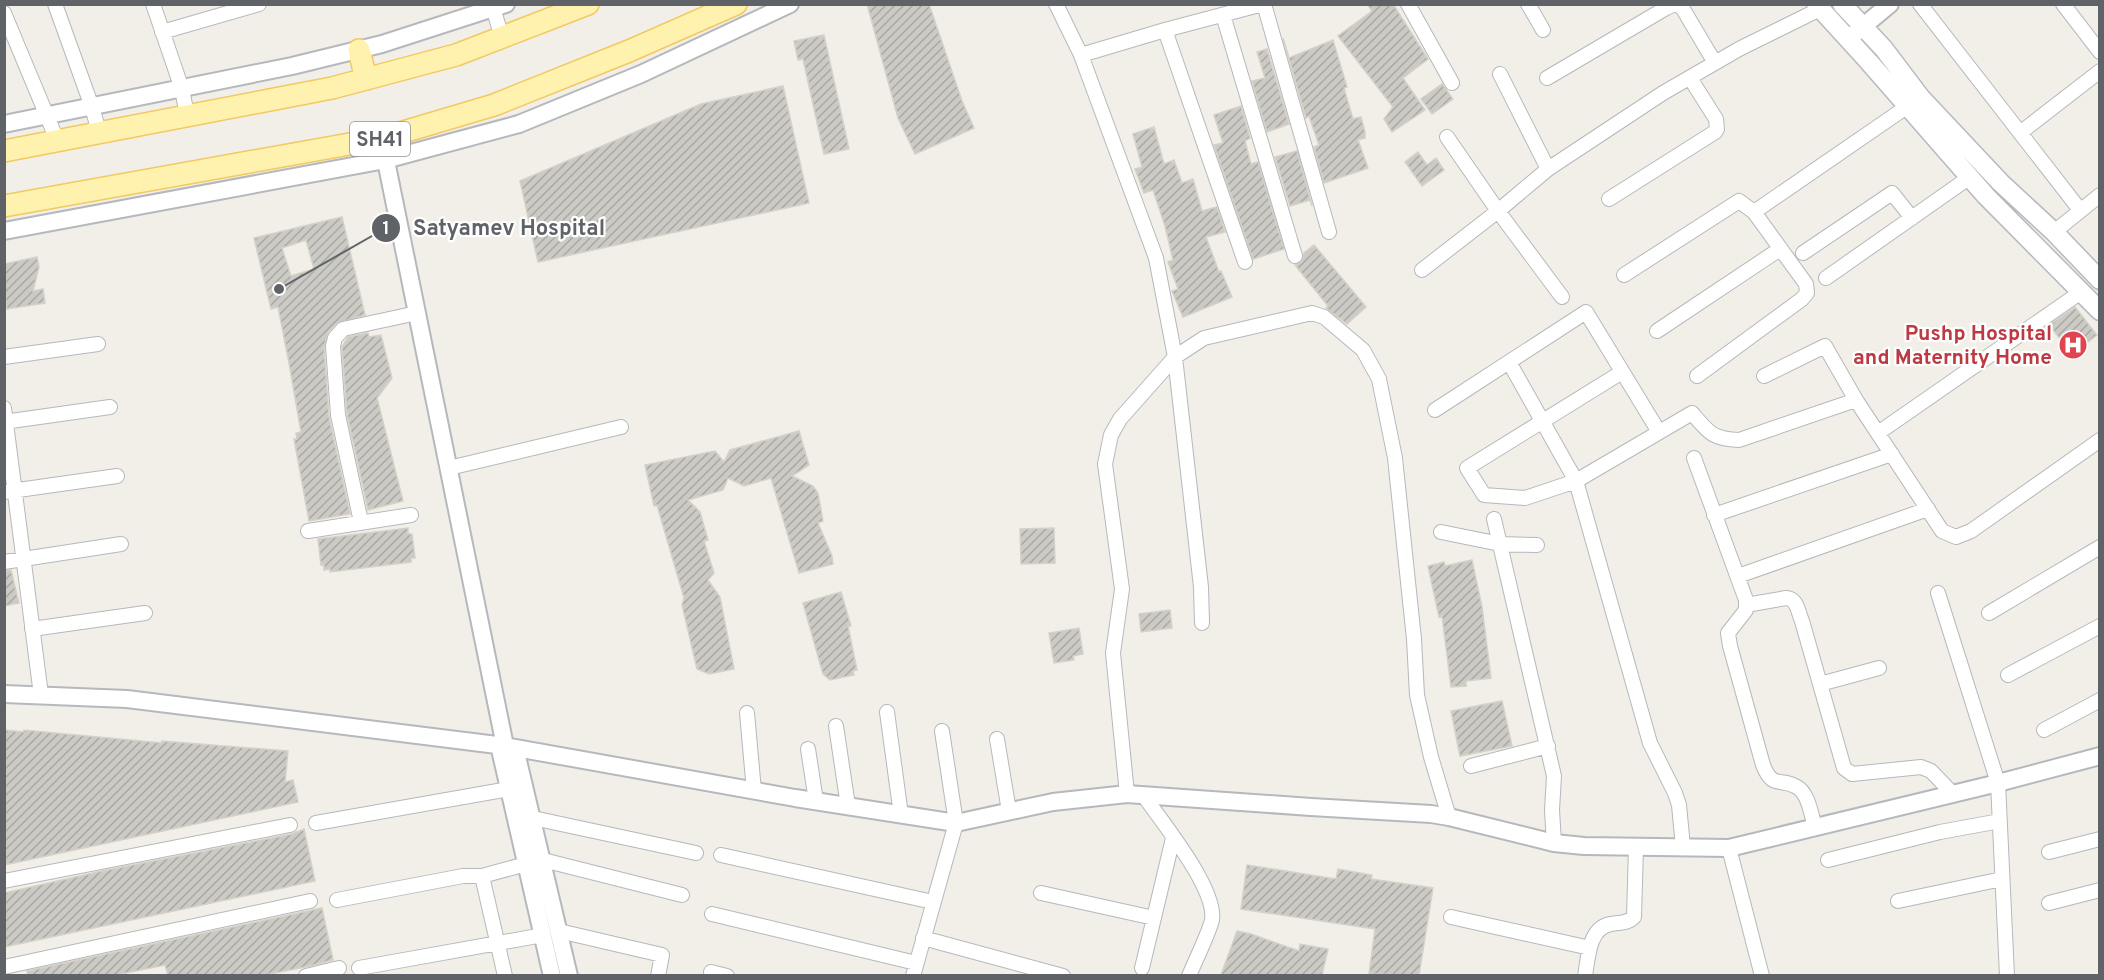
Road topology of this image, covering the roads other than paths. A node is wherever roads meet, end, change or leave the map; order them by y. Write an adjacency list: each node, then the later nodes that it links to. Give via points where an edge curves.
1 (55, 4): 38 (street)
2 (153, 4): 23 (street)
3 (259, 4): 23 (street)
4 (588, 4): 24 (main road)
5 (736, 4): 45 (main road, SH41, via 494,105)
6 (790, 4): 48 (street, via 641,74 519,124)
7 (1056, 4): 28 (street)
8 (1264, 4): 18 (street); 61 (street)
9 (1408, 4): 35 (street)
10 (1528, 4): 22 (street)
11 (1677, 4): 29 (street); 32 (street)
12 (1842, 4): 20 (main road)
13 (1890, 4): 20 (street)
14 (1920, 4): 43 (street)
15 (2063, 4): 27 (street)
16 (497, 6): 24 (street); 26 (street)
17 (1818, 7): 25 (main road); 29 (street)
18 (1222, 15): 21 (street); 65 (street)
19 (5, 16): 40 (street)
20 (1862, 26): 25 (street); 62 (main road, via 2001,183)
21 (1165, 30): 28 (street); 66 (street)
22 (1543, 30)
23 (162, 32): 36 (street)
24 (502, 38): 34 (main road)
25 (1848, 39): 37 (main road)
26 (359, 50): 34 (main road); 36 (street)
27 (2100, 52)
28 (1081, 55): 78 (street, via 1156,258)
29 (1715, 63): 33 (street)
30 (2100, 71): 43 (street)
31 (1500, 74): 49 (street)
32 (1547, 78)
33 (1690, 78): 49 (street); 54 (street, via 1716,119 1717,129)
34 (366, 79): 39 (main road)
35 (1452, 83)
36 (182, 89): 38 (street); 39 (street)
37 (1908, 106): 51 (main road); 58 (street)
38 (92, 107): 40 (street); 42 (street)
39 (187, 115): 42 (main road)
40 (47, 116): 41 (street); 46 (street)
41 (4, 124)
42 (99, 132): 46 (main road)
43 (2020, 133): 56 (street)
44 (1447, 136): 57 (street)
45 (383, 138): 48 (street); 50 (main road, SH41)
46 (57, 140): 47 (main road)
47 (4, 151)
48 (385, 160): 53 (street); 74 (street)
49 (1548, 169): 57 (street)
50 (193, 172): 53 (street); 55 (main road, SH41)
51 (1970, 177): 59 (street); 71 (main road)
52 (2100, 195): 56 (street)
53 (197, 196): 60 (street)
54 (1609, 200)
55 (4, 206)
56 (2080, 210): 62 (street)
57 (1498, 212): 67 (street); 72 (street)
58 (1754, 212): 63 (street); 68 (street, via 1739,201)
59 (1912, 218): 64 (street, via 1892,193); 69 (street)
60 (4, 231)
61 (1329, 232)
62 (2055, 232): 70 (main road)
63 (1780, 249): 75 (street); 81 (street, via 1806,284 1802,300)
64 (1803, 253)
65 (1295, 256)
66 (1245, 262)
67 (1422, 270)
68 (1624, 275)
69 (1826, 278)
70 (2100, 280)
71 (2081, 292): 73 (main road); 90 (street)
72 (1562, 297)
73 (2100, 311)
74 (417, 313): 94 (street); 102 (street, via 343,329 333,346 339,415)
75 (1658, 331)
76 (98, 344): 77 (street)
77 (4, 357)
78 (1175, 357): 117 (street); 140 (street, via 1120,419 1105,458 1122,590 1113,653); 147 (street, via 1204,338 1312,313 1324,316 1363,350 1379,379 1395,458 1417,695)
79 (1509, 362): 80 (street, via 1586,312); 85 (street); 87 (street)
80 (1622, 372): 87 (street); 89 (street)
81 (1697, 376)
82 (1764, 376): 83 (street, via 1825,346)
83 (1856, 400): 89 (street, via 1739,441 1711,435 1692,413); 90 (street)
84 (110, 407): 86 (street)
85 (1435, 410)
86 (5, 417): 97 (street)
87 (1541, 422): 96 (street); 96 (street, via 1467,468 1484,495 1524,498)
88 (621, 427): 94 (street)
89 (1659, 432): 96 (street)
90 (1878, 433): 92 (street)
91 (2100, 440): 98 (street, via 1971,531 1956,537 1942,531)
92 (1892, 454): 98 (street); 100 (street)
93 (1695, 458): 100 (street)
94 (449, 468): 133 (street)
95 (117, 476): 97 (street)
96 (1576, 481): 158 (street, via 1650,743 1676,794)
97 (10, 491): 109 (street)
98 (1928, 509): 112 (street)
99 (411, 515): 102 (street)
100 (1714, 515): 112 (street)
101 (1494, 519): 106 (street)
102 (362, 522): 103 (street)
103 (308, 531)
104 (1441, 532): 106 (street)
105 (121, 544): 109 (street)
106 (1500, 544): 107 (street); 132 (street)
107 (1537, 544)
108 (2096, 550): 111 (street); 116 (street)
109 (24, 559): 110 (street); 119 (street)
110 (4, 562)
111 (2100, 564)
112 (1738, 576): 114 (street)
113 (1938, 593): 137 (street)
114 (1746, 604): 122 (street, via 1786,598 1794,601); 153 (street, via 1746,610 1728,633 1763,765 1767,776 1797,787 1806,796)
115 (145, 613): 119 (street)
116 (1989, 613)
117 (1202, 623)
118 (2100, 626): 121 (street)
119 (32, 628): 124 (street)
120 (1879, 668): 122 (street)
121 (2008, 675)
122 (1820, 684): 141 (street, via 1847,772 1921,767 1931,771)
123 (4, 694): 124 (street)
124 (41, 695): 133 (street, via 126,699)
125 (2100, 700): 129 (street)
126 (887, 712): 146 (street)
127 (747, 713): 139 (street)
128 (836, 726): 144 (street)
129 (2044, 730)
130 (942, 731): 151 (street)
131 (997, 739): 145 (street)
132 (1548, 746): 136 (street); 156 (street, via 1554,776)
133 (506, 747): 138 (street); 139 (street); 148 (street)
134 (808, 749): 143 (street)
135 (2100, 756): 137 (street)
136 (1471, 766)
137 (1998, 783): 141 (street); 149 (street)
138 (509, 789): 150 (street); 165 (street)
139 (754, 791): 143 (street)
140 (1127, 794): 142 (street); 145 (street)
141 (1953, 794): 153 (street)
142 (1144, 796): 147 (street); 154 (street)
143 (816, 801): 144 (street)
144 (848, 806): 146 (street)
145 (1010, 811): 151 (street)
146 (901, 815): 151 (street)
147 (1449, 816): 156 (street)
148 (533, 818): 161 (street); 163 (street)
149 (2000, 821): 164 (street); 167 (street)
150 (316, 823)
151 (956, 823): 175 (street)
152 (290, 825): 168 (street)
153 (1815, 827): 159 (street)
154 (1173, 838): 179 (street); 197 (street, via 1203,882 1210,900 1212,919)
155 (2100, 839): 160 (street)
156 (1554, 843): 157 (street)
157 (1636, 847): 158 (street); 183 (street, via 1634,917 1625,923 1601,926)
158 (1683, 847): 159 (street)
159 (1730, 848): 199 (street)
160 (2049, 852)
161 (696, 853)
162 (721, 855): 175 (street)
163 (543, 860): 171 (street); 180 (street)
164 (1828, 860)
165 (526, 864): 166 (street); 180 (street)
166 (482, 876): 172 (street, via 463,876); 182 (street)
167 (2002, 879): 173 (street); 200 (street)
168 (4, 882)
169 (2100, 890): 176 (street)
170 (1041, 893): 179 (street)
171 (682, 895)
172 (337, 900)
173 (1898, 901)
174 (310, 902): 184 (street)
175 (933, 902): 181 (street)
176 (2049, 903)
177 (712, 914): 188 (street)
178 (1451, 917): 183 (street)
179 (1154, 918): 187 (street)
180 (551, 933): 182 (street); 192 (street); 193 (street); 194 (street, via 662,955)
181 (923, 938): 188 (street); 196 (street)
182 (497, 941): 186 (street); 191 (street)
183 (1590, 948): 198 (street)
184 (4, 967)
185 (339, 968): 190 (street)
186 (359, 968)
187 (1142, 968)
188 (914, 969)
189 (711, 972): 195 (street)
190 (306, 975)
191 (505, 975)
192 (552, 975)
193 (570, 975)
194 (658, 975)
195 (727, 975)
196 (1063, 975)
197 (1189, 975)
198 (1585, 975)
199 (1762, 975)
200 (2007, 975)

